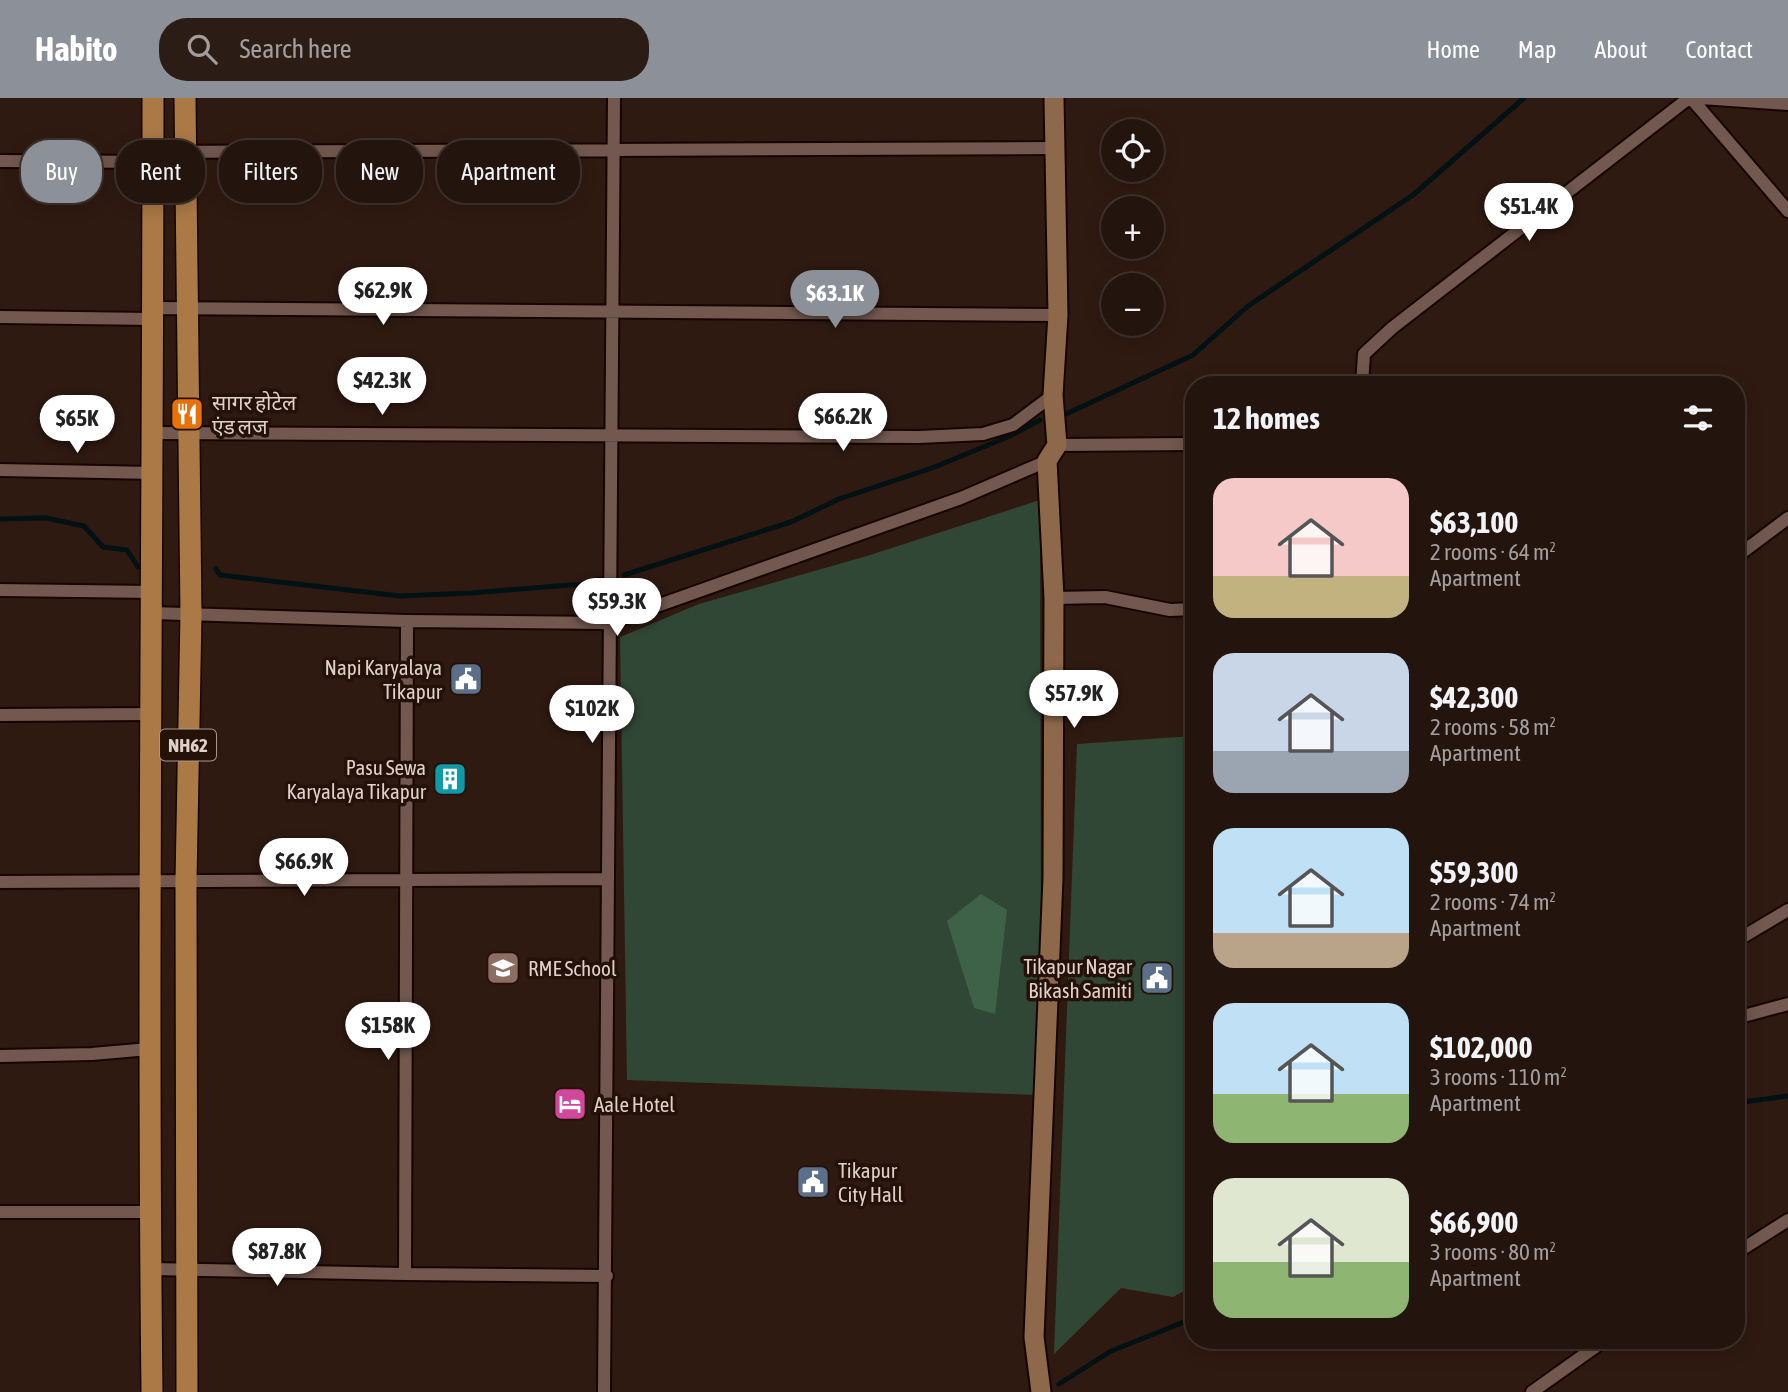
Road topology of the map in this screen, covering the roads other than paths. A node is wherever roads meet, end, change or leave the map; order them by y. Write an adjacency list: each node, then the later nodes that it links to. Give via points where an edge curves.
1 (153, 98): 8 (main road, NH62)
2 (185, 98): 9 (main road, NH62)
3 (614, 98): 11 (street)
4 (1054, 98): 10 (street)
5 (1690, 98): 17 (street); 23 (street, via 1392,328 1364,354)
6 (1701, 98): 7 (street)
7 (1788, 104)
8 (153, 140)
9 (185, 140)
10 (1055, 148): 11 (street); 21 (street)
11 (613, 149): 12 (street); 19 (street)
12 (205, 151)
13 (116, 158): 14 (street)
14 (0, 161)
15 (153, 203): 20 (main road, NH62)
16 (186, 203): 18 (main road, NH62)
17 (1788, 211)
18 (188, 308): 19 (street); 20 (street); 26 (main road, NH62)
19 (613, 312): 21 (street); 27 (street)
20 (153, 314): 22 (street); 25 (main road, NH62)
21 (1058, 315): 24 (street)
22 (0, 317)
23 (1363, 376)
24 (1053, 395): 27 (street, via 1013,425 983,434); 29 (street)
25 (153, 433): 26 (street); 31 (main road, NH62)
26 (187, 433): 27 (street); 39 (main road, NH62)
27 (611, 435): 41 (street)
28 (1185, 445): 29 (street)
29 (1052, 453): 36 (street); 41 (street, via 961,498)
30 (0, 470): 31 (street)
31 (154, 474): 34 (main road, NH62)
32 (1788, 518): 33 (street)
33 (1745, 550)
34 (153, 586): 35 (street); 38 (main road, NH62)
35 (0, 590)
36 (1054, 598): 37 (street, via 1105,597); 67 (street, via 1053,878 1034,1338)
37 (1185, 609)
38 (153, 613): 39 (street); 42 (main road, NH62)
39 (191, 614): 40 (street); 48 (main road, NH62)
40 (407, 621): 41 (street); 45 (street)
41 (609, 623): 44 (street)
42 (150, 714): 43 (street); 47 (main road, NH62)
43 (0, 715)
44 (608, 879): 45 (street); 62 (street)
45 (405, 881): 48 (street); 61 (street)
46 (0, 882): 47 (street)
47 (149, 882): 48 (street); 53 (main road, NH62)
48 (186, 882): 60 (main road, NH62)
49 (1788, 910): 50 (street)
50 (1745, 936)
51 (1788, 1004): 52 (street)
52 (1745, 1016)
53 (149, 1049): 54 (street); 55 (main road, NH62)
54 (0, 1056)
55 (149, 1212): 56 (street); 59 (main road, NH62)
56 (0, 1213)
57 (1788, 1220): 58 (street)
58 (1745, 1247)
59 (150, 1269): 60 (street); 64 (main road, NH62)
60 (188, 1269): 61 (street); 65 (main road, NH62)
61 (405, 1274): 62 (street)
62 (607, 1276): 66 (street)
63 (1592, 1349): 68 (street)
64 (152, 1392)
65 (187, 1392)
66 (604, 1392)
67 (1041, 1392)
68 (1532, 1392)

